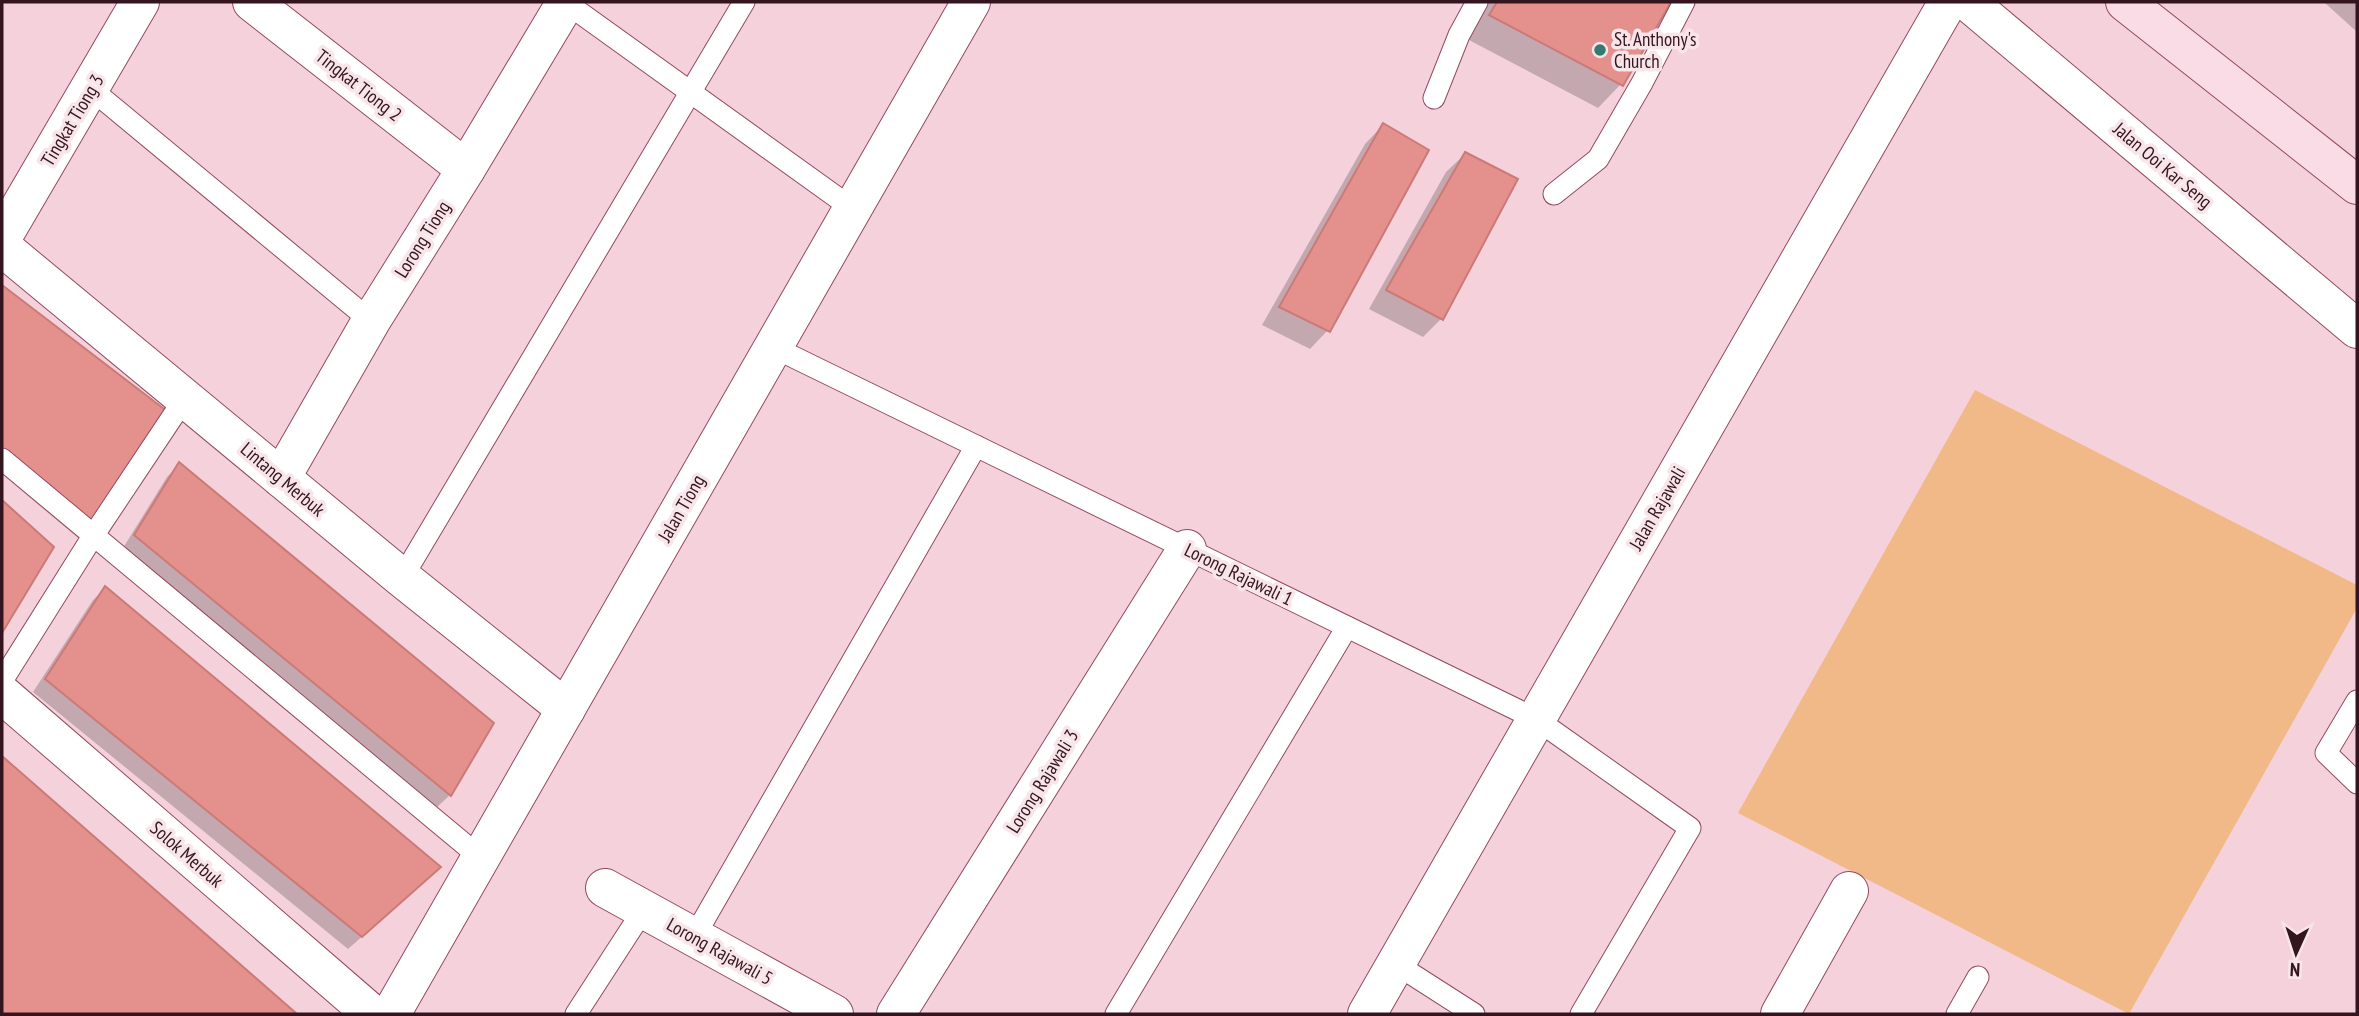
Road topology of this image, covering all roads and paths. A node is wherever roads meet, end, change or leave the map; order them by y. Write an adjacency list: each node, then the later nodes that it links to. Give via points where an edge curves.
1 (140, 2): 11 (street, Tingkat Tiong 3)
2 (252, 2): 14 (street, Tingkat Tiong 2)
3 (566, 2): 12 (lane); 14 (street, Lorong Tiong)
4 (744, 2): 12 (lane)
5 (971, 2): 17 (street, Jalan Tiong)
6 (1477, 2): 13 (lane)
7 (1684, 2): 16 (lane, via 1598,159)
8 (1948, 2): 35 (street, Jalan Rajawali)
9 (1968, 2): 21 (street, Jalan Ooi Kar Seng)
10 (2125, 2): 15 (main road)
11 (91, 89): 18 (street, Tingkat Tiong 3); 20 (lane)
12 (691, 92): 17 (lane); 29 (lane)
13 (1433, 98)
14 (466, 169): 20 (street, Lorong Tiong)
15 (2357, 186)
16 (1554, 194)
17 (853, 209): 22 (street, Jalan Tiong)
18 (2, 238)
19 (2, 247): 23 (street, Lintang Merbuk)
20 (371, 321): 26 (street, Lorong Tiong)
21 (2357, 329)
22 (773, 347): 24 (lane, Lorong Rajawali 1); 34 (street, Jalan Tiong)
23 (185, 398): 26 (street, Lintang Merbuk); 27 (lane)
24 (976, 446): 28 (lane, Lorong Rajawali 1); 41 (lane)
25 (2, 459): 27 (lane)
26 (281, 478): 29 (street, Lintang Merbuk)
27 (93, 536): 31 (lane); 37 (lane)
28 (1187, 549): 30 (lane, Lorong Rajawali 1); 48 (street, Lorong Rajawali 3)
29 (402, 578): 34 (street, Lintang Merbuk)
30 (1347, 626): 35 (lane, Lorong Rajawali 1); 49 (lane)
31 (2, 681)
32 (2, 694): 44 (street, Solok Merbuk)
33 (2357, 701): 36 (lane, via 2326,753)
34 (566, 709): 37 (street, Jalan Tiong)
35 (1536, 719): 42 (street, Jalan Rajawali); 52 (lane, Lorong Rajawali 1, via 1690,828)
36 (2357, 783)
37 (481, 858): 45 (street, Jalan Tiong)
38 (605, 888): 40 (street, Lorong Rajawali 5)
39 (1849, 891): 53 (street)
40 (643, 909): 41 (street, Lorong Rajawali 5); 46 (lane)
41 (694, 937): 47 (street, Lorong Rajawali 5)
42 (1396, 964): 50 (street, Jalan Rajawali); 51 (lane)
43 (1978, 977): 54 (lane)
44 (372, 1014)
45 (391, 1014)
46 (576, 1014)
47 (835, 1014)
48 (896, 1014)
49 (1116, 1014)
50 (1367, 1014)
51 (1474, 1014)
52 (1581, 1014)
53 (1780, 1014)
54 (1958, 1014)

